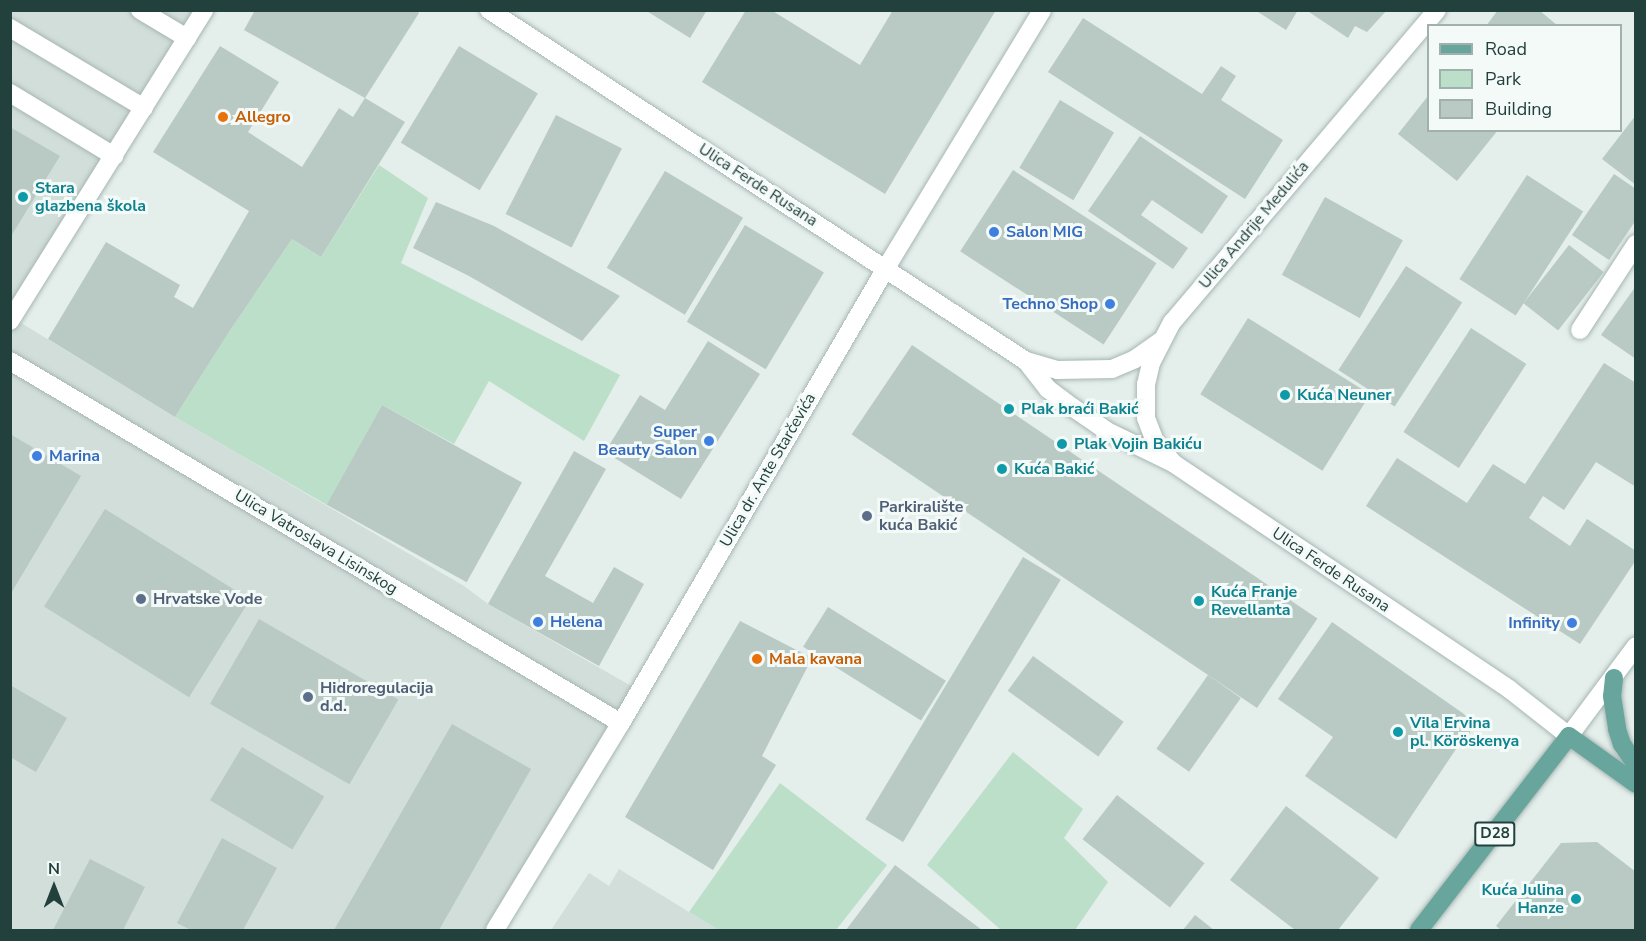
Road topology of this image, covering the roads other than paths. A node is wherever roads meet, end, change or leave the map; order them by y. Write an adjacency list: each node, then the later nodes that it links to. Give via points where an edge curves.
1 (140, 10): 7 (street)
2 (204, 10): 7 (street)
3 (489, 10): 12 (street, Ulica Ferde Rusana)
4 (1042, 10): 12 (street, Ulica dr. Ante Starčevića)
5 (1437, 10): 15 (street, Ulica Andrije Medulića, via 1172,322)
6 (10, 28): 9 (street)
7 (187, 38): 9 (street)
8 (10, 93): 10 (street)
9 (144, 108): 10 (street)
10 (114, 156): 13 (street)
11 (1635, 244): 14 (street)
12 (886, 268): 17 (street, Ulica Ferde Rusana); 21 (street, Ulica dr. Ante Starčevića)
13 (10, 321)
14 (1580, 330)
15 (1161, 340): 17 (street, Ulica Ferde Rusana, via 1135,359 1112,369 1058,370); 18 (street, Ulica Andrije Medulića, via 1146,384 1146,418 1155,442)
16 (10, 361): 21 (street, Ulica Vatroslava Lisinskog)
17 (1026, 361): 18 (street, Ulica Ferde Rusana, via 1048,389 1072,407 1107,431)
18 (1173, 463): 22 (street, Ulica Ferde Rusana, via 1509,689)
19 (1635, 646): 20 (street)
20 (1614, 678): 22 (street); 23 (main road, via 1612,704 1617,729)
21 (621, 723): 25 (street, Ulica dr. Ante Starčevića)
22 (1569, 736): 24 (main road, Ulica Ferde Rusana); 26 (main road, D28)
23 (1635, 765)
24 (1635, 784)
25 (495, 930)
26 (1419, 930)

